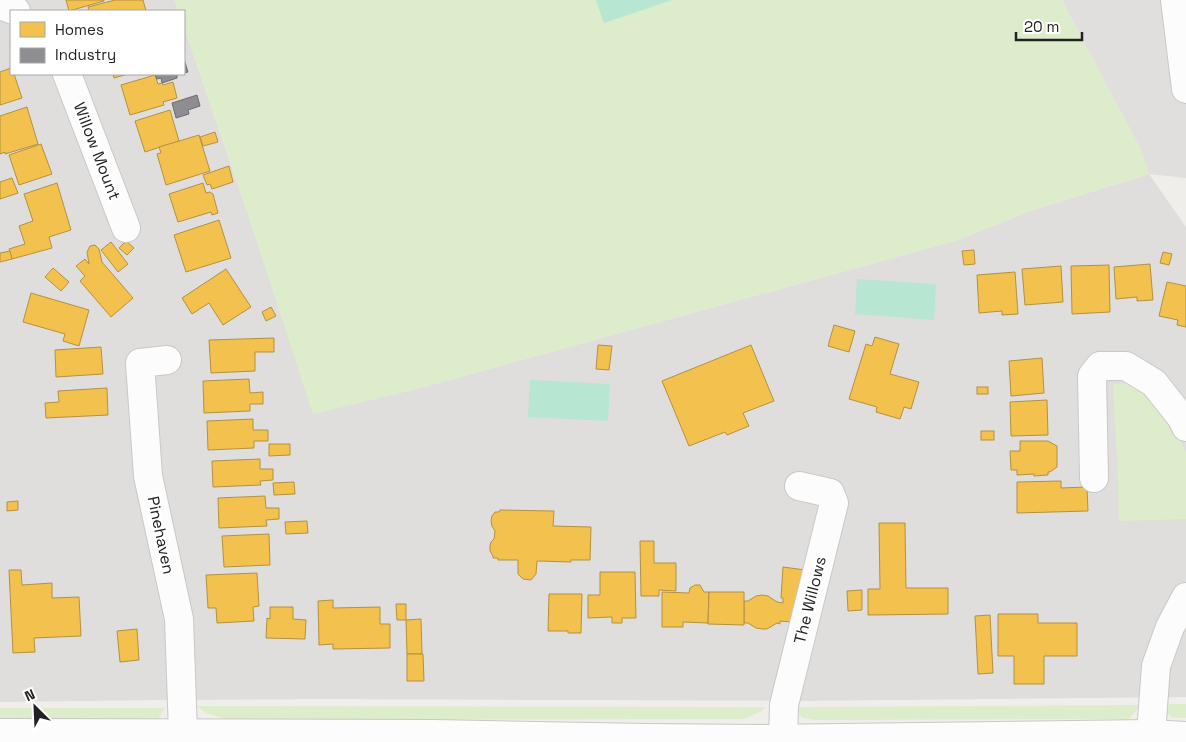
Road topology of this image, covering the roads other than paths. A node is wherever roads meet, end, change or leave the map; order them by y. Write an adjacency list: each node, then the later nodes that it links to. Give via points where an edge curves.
1 (1175, 0): 5 (street)
2 (0, 6): 3 (street)
3 (13, 10)
4 (67, 75): 6 (street, Willow Mount)
5 (1186, 88)
6 (126, 228)
7 (167, 360): 13 (street, Pinehaven, via 140,363 148,476 179,619)
8 (1186, 427): 9 (street, via 1154,383 1126,366 1100,366 1092,376)
9 (1094, 478)
10 (799, 486): 17 (street, The Willows, via 830,493 834,503 784,705)
11 (1186, 597): 14 (street, via 1170,627 1156,666)
12 (0, 733): 13 (street)
13 (183, 733): 16 (street)
14 (1151, 734): 15 (street); 17 (street)
15 (1186, 736)
16 (434, 738): 17 (street)
17 (766, 740)

